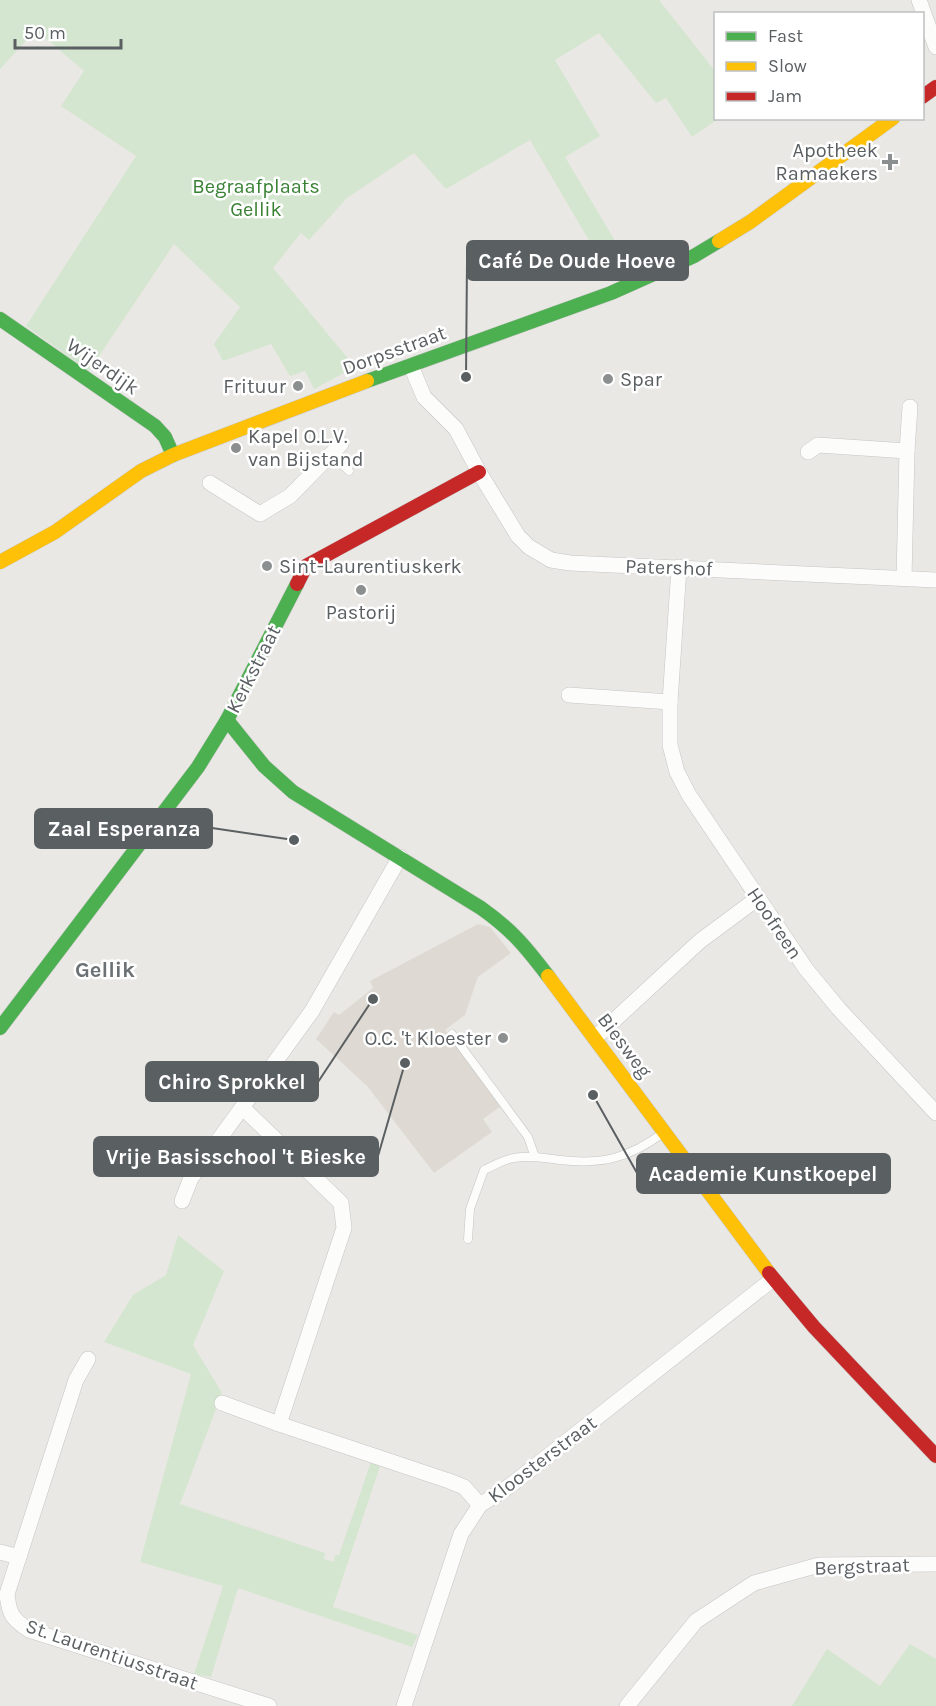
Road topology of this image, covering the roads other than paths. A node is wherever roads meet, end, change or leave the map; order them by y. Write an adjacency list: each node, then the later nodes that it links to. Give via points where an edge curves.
1 (924, 14): 2 (street)
2 (936, 47)
3 (890, 120): 5 (street, Dorpsstraat, via 750,222 694,256 611,293)
4 (0, 319): 10 (street, Wijerdijk, via 155,426)
5 (411, 366): 10 (street, Dorpsstraat); 12 (street, via 424,397 456,429)
6 (910, 408): 8 (street)
7 (336, 449): 11 (lane); 13 (street, via 290,496 260,514)
8 (907, 451): 9 (street, via 818,445); 16 (street)
9 (808, 452)
10 (173, 455): 14 (street, Dorpsstraat, via 141,471 56,532)
11 (349, 471)
12 (478, 472): 15 (street, Patershof, via 518,536 550,560); 20 (street, Kerkstraat, via 306,566)
13 (210, 483)
14 (0, 562)
15 (679, 567): 16 (street, Patershof); 19 (street, Hoofreen)
16 (904, 578): 17 (street, Patershof)
17 (936, 580)
18 (569, 695): 19 (street)
19 (670, 702): 22 (street, Hoofreen, via 670,745 677,772)
20 (226, 720): 21 (street, Biesweg, via 264,766 292,792); 23 (street, Kerkstraat, via 198,767)
21 (400, 857): 25 (street, Biesweg, via 505,925); 26 (street, via 312,1011)
22 (758, 898): 25 (street, via 700,941); 27 (street, Hoofreen, via 806,969 839,1009)
23 (0, 1028)
24 (452, 1034): 29 (lane, via 528,1137)
25 (595, 1038): 28 (street, Biesweg)
26 (243, 1108): 30 (street, via 191,1178); 35 (street, via 341,1203 344,1228)
27 (936, 1113)
28 (664, 1132): 29 (lane, via 643,1148 607,1161); 32 (street, Biesweg)
29 (535, 1157): 31 (lane, via 513,1158 484,1170 470,1209)
30 (182, 1201)
31 (468, 1239)
32 (773, 1279): 36 (street, Biesweg); 37 (street, Kloosterstraat, via 512,1485)
33 (88, 1359): 39 (street, St. Laurentiusstraat, via 76,1380)
34 (222, 1403): 35 (street)
35 (279, 1424): 37 (street, via 464,1487)
36 (936, 1456)
37 (480, 1505): 42 (street, Kloosterstraat, via 461,1534)
38 (0, 1552): 39 (street)
39 (19, 1557): 41 (street, St. Laurentiusstraat, via 7,1594 8,1610 16,1622 29,1630)
40 (936, 1564): 43 (street, Bergstraat, via 819,1564 753,1583 696,1621)
41 (269, 1706)
42 (404, 1706)
43 (627, 1706)

